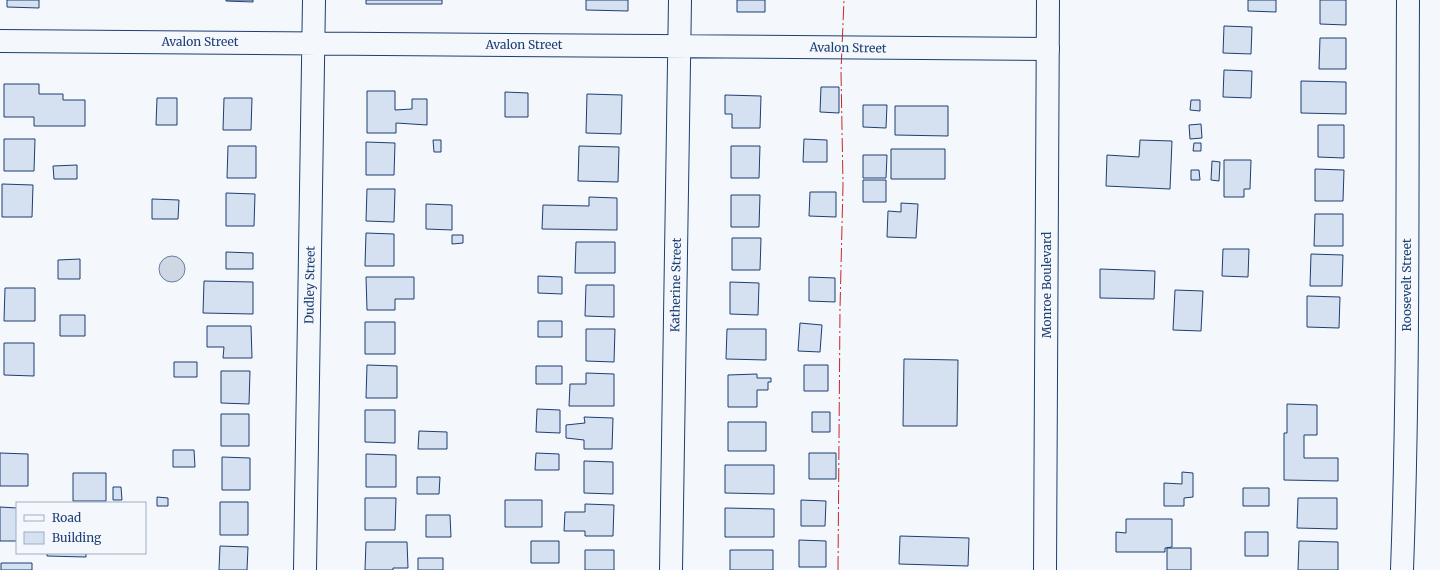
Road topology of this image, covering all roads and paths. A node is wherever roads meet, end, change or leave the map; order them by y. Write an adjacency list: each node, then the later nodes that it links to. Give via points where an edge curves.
1 (314, 0): 6 (street, Dudley Street)
2 (680, 0): 7 (street, Katherine Street)
3 (1048, 0): 8 (street, Monroe Boulevard)
4 (1408, 0): 12 (street, Roosevelt Street, via 1405,499)
5 (0, 41): 6 (street, Avalon Street)
6 (313, 43): 7 (street, Avalon Street); 9 (street, Dudley Street)
7 (679, 46): 8 (street, Avalon Street); 10 (street, Katherine Street)
8 (1048, 49): 11 (street, Monroe Boulevard)
9 (305, 570)
10 (671, 570)
11 (1045, 570)
12 (1402, 570)

